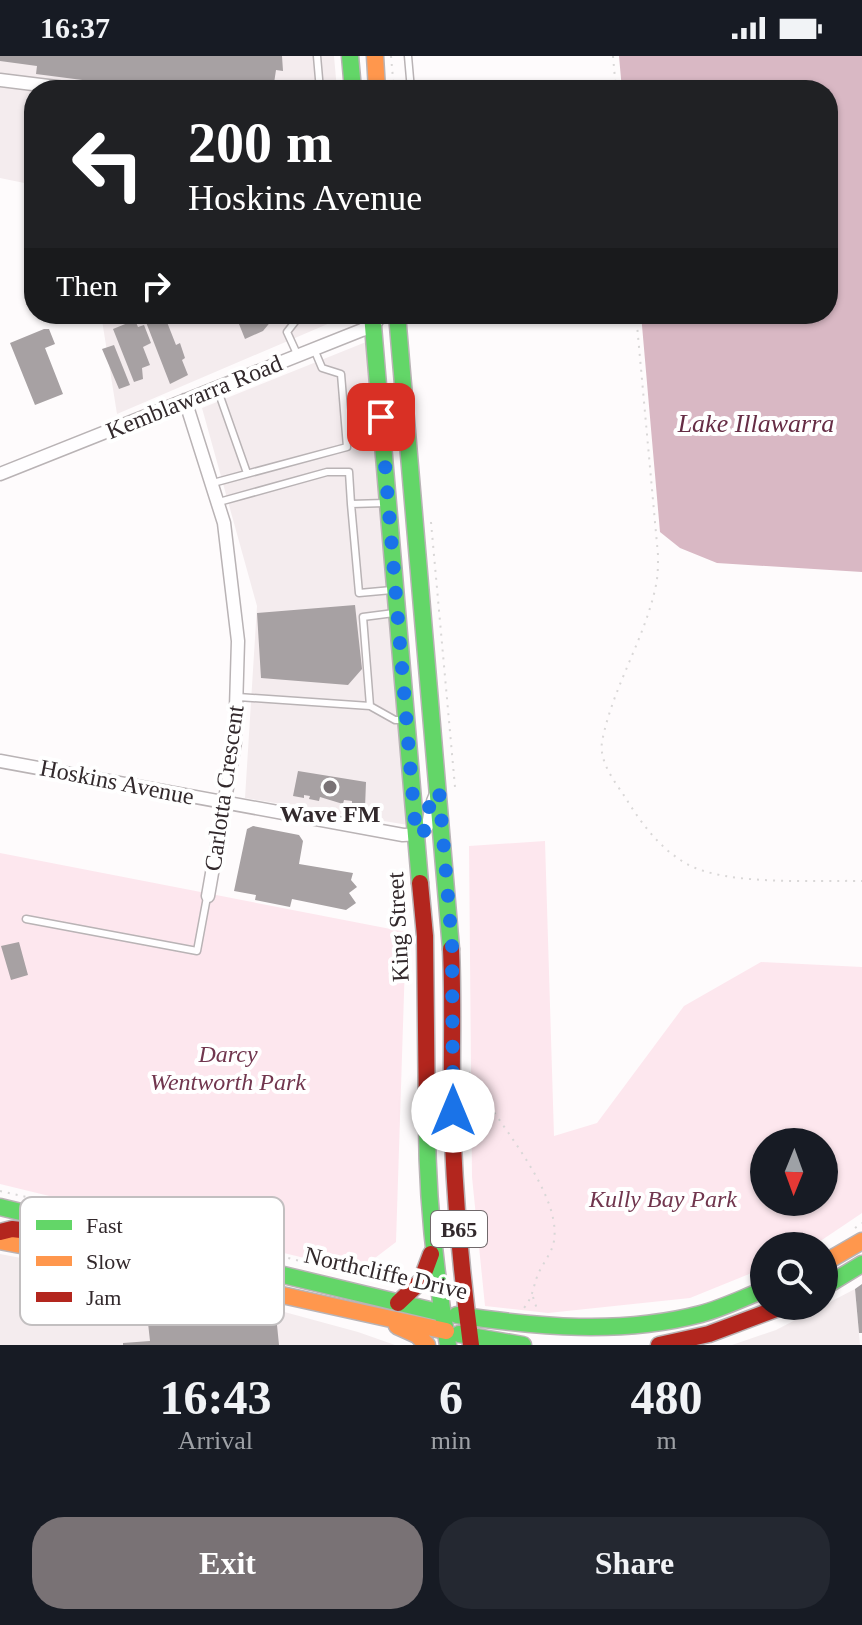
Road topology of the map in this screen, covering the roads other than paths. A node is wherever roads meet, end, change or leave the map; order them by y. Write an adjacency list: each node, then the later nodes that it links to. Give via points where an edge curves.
1 (317, 56): 6 (lane)
2 (350, 56): 7 (main road)
3 (375, 56): 8 (main road)
4 (408, 56): 9 (lane)
5 (0, 80): 10 (street)
6 (319, 80)
7 (352, 80)
8 (376, 80)
9 (410, 80)
10 (24, 83)
11 (293, 324): 16 (lane, via 287,332)
12 (364, 324): 15 (street, Kemblawarra Road)
13 (376, 324): 23 (main road, King Street / B65)
14 (398, 324): 31 (main road, B65)
15 (314, 349): 16 (street, Kemblawarra Road); 19 (lane, via 322,368 341,374 347,447)
16 (298, 356): 17 (street, Kemblawarra Road)
17 (217, 388): 18 (street, Kemblawarra Road); 19 (lane)
18 (185, 400): 20 (street, Kemblawarra Road); 21 (street, Carlotta Crescent)
19 (247, 473): 21 (lane)
20 (0, 474)
21 (213, 483): 22 (street, Carlotta Crescent)
22 (219, 502): 24 (lane, via 327,472 349,472); 27 (street, Carlotta Crescent, via 236,606)
23 (388, 502): 24 (lane); 25 (main road, King Street / B65)
24 (351, 504): 25 (lane, via 359,593)
25 (396, 590): 26 (main road, King Street / B65)
26 (398, 612): 28 (lane, via 363,617); 29 (main road, King Street / B65)
27 (238, 697): 28 (lane); 32 (street, Carlotta Crescent)
28 (370, 706): 29 (lane)
29 (407, 721): 33 (main road, King Street / B65)
30 (0, 761): 32 (street, Hoskins Avenue)
31 (447, 791): 33 (street, via 432,800 427,830); 52 (main road, B65, via 453,1142)
32 (225, 803): 33 (street, Hoskins Avenue); 34 (street, Carlotta Crescent)
33 (416, 835): 42 (main road, King Street / B65, via 426,961 426,1125)
34 (208, 896): 35 (lane, via 197,951)
35 (26, 919)
36 (0, 1207): 37 (main road, Northcliffe Drive)
37 (20, 1212)
38 (20, 1230): 39 (main road, via 12,1229)
39 (0, 1238): 41 (main road, Northcliffe Drive)
40 (862, 1241): 43 (main road)
41 (20, 1242)
42 (434, 1247): 49 (main road, via 421,1281); 50 (main road, King Street / B65)
43 (838, 1255)
44 (862, 1264): 46 (main road)
45 (284, 1276): 49 (main road, Northcliffe Drive)
46 (838, 1279)
47 (750, 1295): 52 (main road, Northcliffe Drive, via 697,1315 630,1326 545,1328)
48 (284, 1296): 51 (main road, Northcliffe Drive)
49 (398, 1303): 50 (main road, Northcliffe Drive)
50 (442, 1313): 52 (main road, Northcliffe Drive); 54 (main road, King Street / B65)
51 (374, 1315): 54 (main road, Northcliffe Drive); 56 (main road)
52 (467, 1317): 55 (main road, B65)
53 (750, 1319): 58 (main road)
54 (447, 1338): 55 (main road, Northcliffe Drive)
55 (471, 1341): 57 (main road, Northcliffe Drive)
56 (427, 1345)
57 (523, 1345)
58 (659, 1345)

